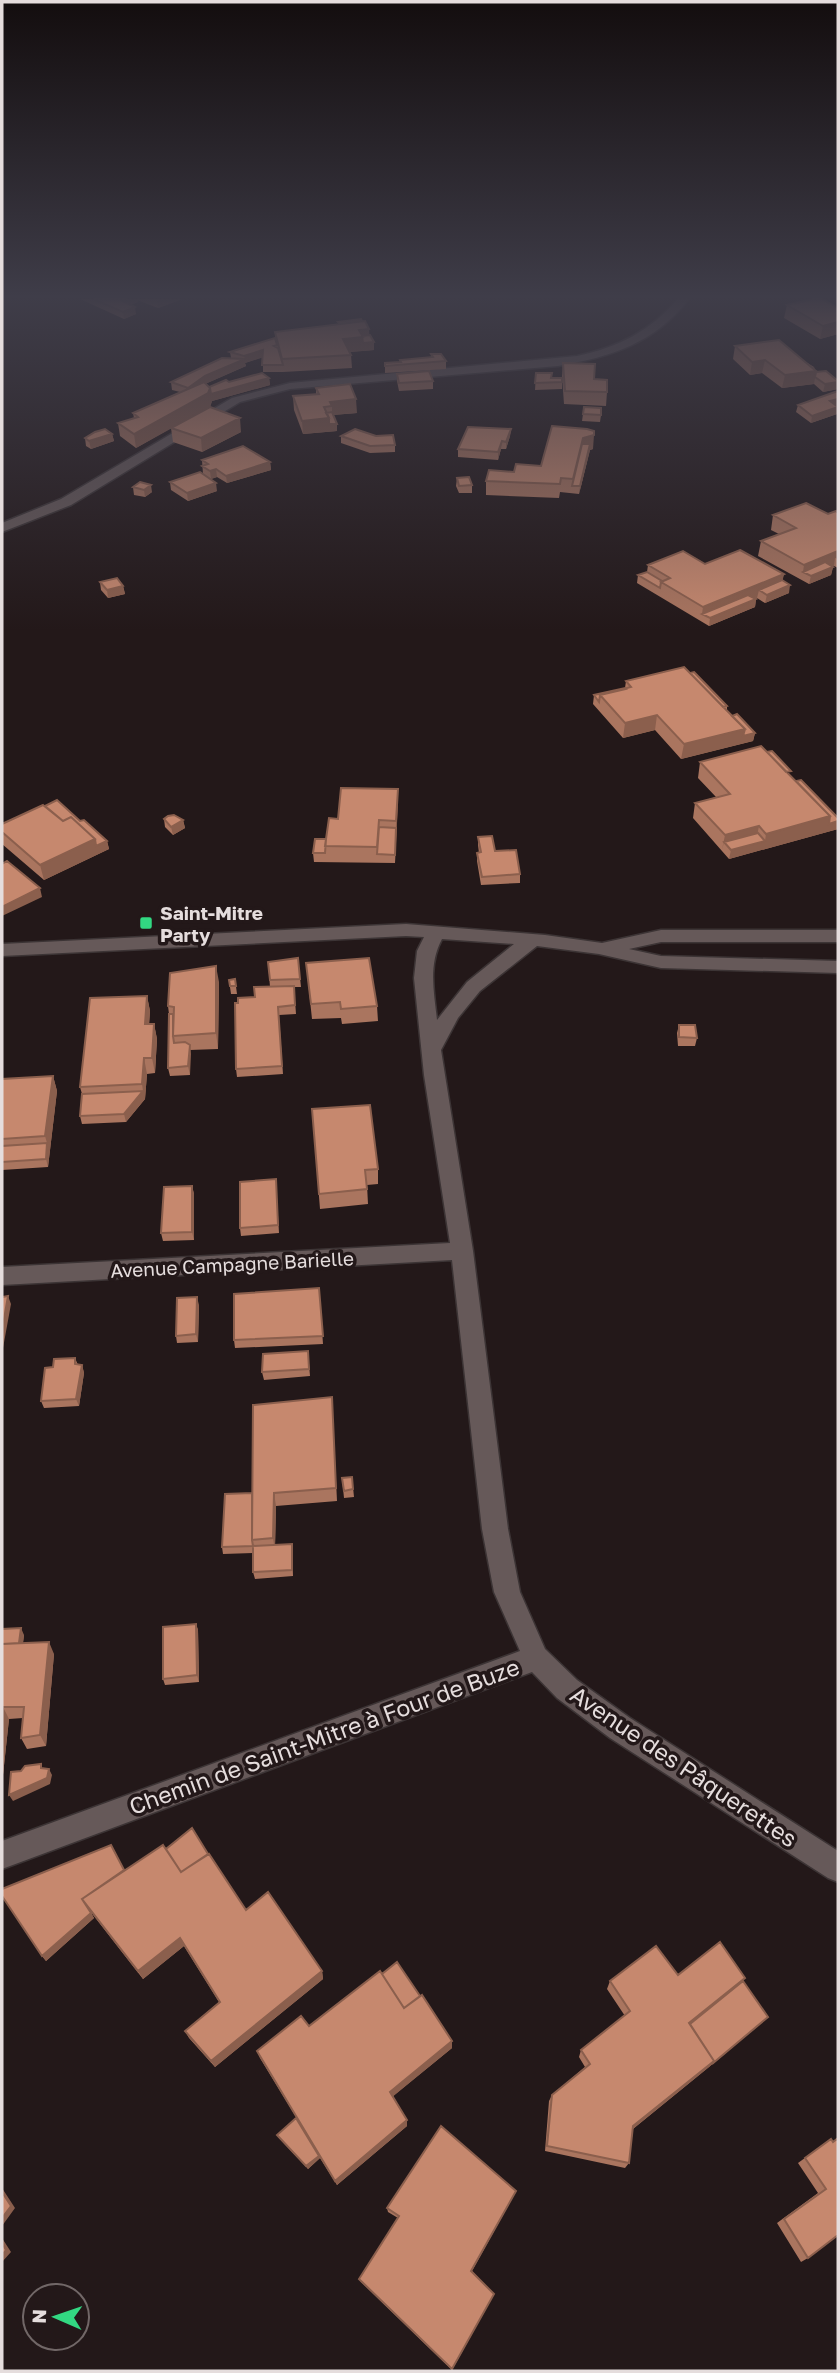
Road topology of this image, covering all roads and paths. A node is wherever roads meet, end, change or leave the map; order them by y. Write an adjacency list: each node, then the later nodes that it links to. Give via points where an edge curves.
1 (220, 410): 2 (street, via 66,502)
2 (2, 528)
3 (435, 934): 5 (street); 7 (street, via 355,931); 9 (street, Chemin de Saint-Mitre à Four de Buze, via 426,951 423,978)
4 (838, 936): 6 (street, via 661,936)
5 (532, 941): 6 (street); 9 (street, Chemin de Saint-Mitre à Four de Buze, via 462,997 445,1018)
6 (599, 948): 8 (street, via 661,962)
7 (2, 950)
8 (838, 967)
9 (432, 1048): 10 (street, Chemin de Saint-Mitre à Four de Buze)
10 (462, 1251): 11 (street, Avenue Campagne Barielle); 12 (street, Chemin de Saint-Mitre à Four de Buze, via 495,1529 507,1592)
11 (2, 1276)
12 (536, 1658): 13 (street, Chemin de Saint-Mitre à Four de Buze); 14 (street, Avenue des Pâquerettes, via 566,1689 620,1728)
13 (2, 1855)
14 (838, 1868)

